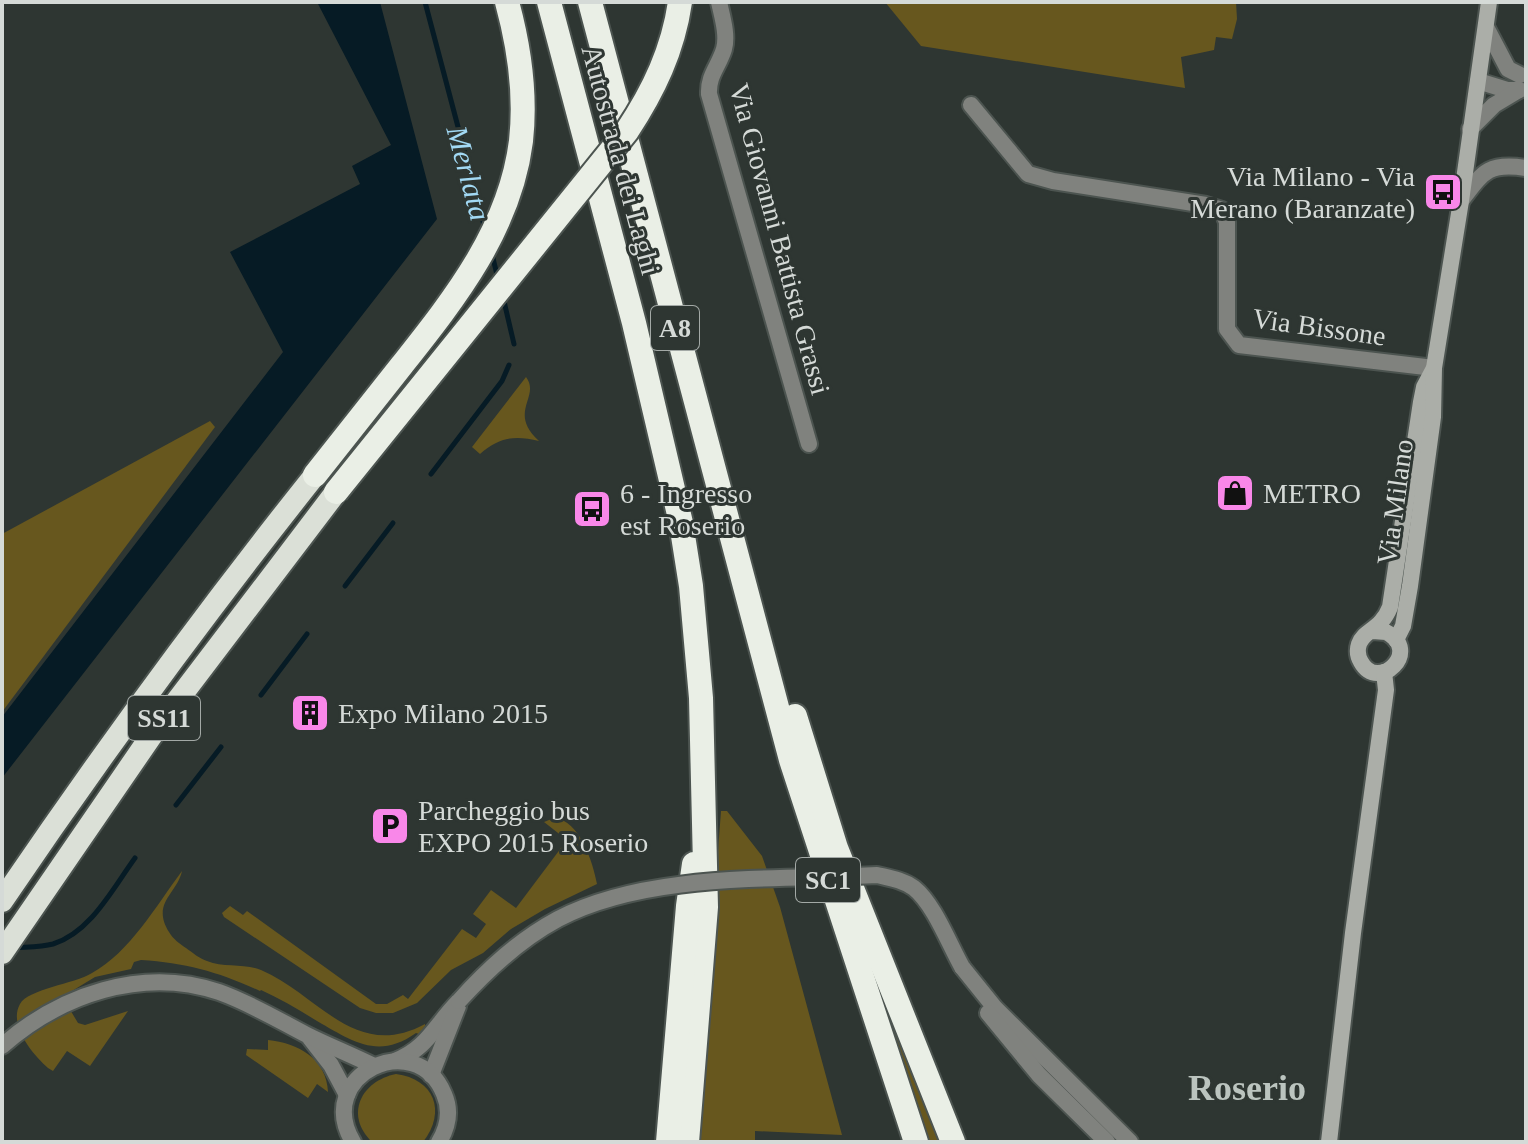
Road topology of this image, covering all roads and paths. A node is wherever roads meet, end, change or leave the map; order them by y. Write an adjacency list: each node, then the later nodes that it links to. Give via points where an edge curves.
1 (507, 2): 16 (highway, SS11, via 522,112 517,163 505,204 463,286)
2 (549, 2): 22 (highway, Autostrada dei Laghi / A8, via 681,523 697,643)
3 (590, 2): 18 (highway, Autostrada dei Laghi / A8)
4 (680, 2): 17 (highway, SS11, bridge, via 661,71 616,147)
5 (719, 2): 15 (street, Via Giovanni Battista Grassi, via 725,40 710,76 709,94)
6 (1489, 2): 7 (main road, Via Milano)
7 (1486, 27): 8 (main road, Via Milano); 9 (street, via 1508,69)
8 (1478, 81): 9 (street); 11 (main road, Via Milano)
9 (1523, 82): 11 (street)
10 (971, 105): 14 (street, Via Bissone, via 1028,174 1222,210 1227,222 1227,329 1239,345)
11 (1470, 129): 13 (main road, Via Milano)
12 (1526, 168): 13 (street, via 1494,166)
13 (1461, 201): 14 (main road, Via Milano)
14 (1434, 368): 19 (main road, Via Milano, via 1421,402 1390,607); 20 (main road, Via Milano, via 1433,417 1410,586)
15 (809, 444)
16 (315, 475): 23 (highway, SS11, via 152,686)
17 (336, 492): 24 (highway, SS11, via 158,726)
18 (752, 614): 37 (highway, SC1, via 811,826); 38 (highway, via 794,713 836,848)
19 (1373, 631): 20 (main road); 21 (main road, via 1362,639 1358,658 1370,671)
20 (1396, 640): 21 (main road, via 1399,659)
21 (1384, 672): 41 (main road, via 1386,690)
22 (702, 806): 35 (highway); 36 (highway, via 706,907)
23 (2, 901)
24 (2, 953)
25 (962, 967): 26 (street, bridge, via 926,901 900,880 877,875 684,884 588,905 557,919 507,954); 39 (street, via 1015,1049); 40 (street, via 995,1008)
26 (459, 1001): 29 (street, via 426,1042); 31 (street)
27 (306, 1034): 28 (street, via 216,991 172,983 136,984 80,996 48,1011); 30 (street); 32 (street)
28 (2, 1046)
29 (394, 1061): 30 (street); 31 (street)
30 (374, 1066): 32 (street)
31 (431, 1075): 34 (street, via 447,1105 447,1125)
32 (347, 1095): 33 (street, via 345,1122)
33 (353, 1142)
34 (439, 1142)
35 (668, 1142)
36 (687, 1142)
37 (916, 1142)
38 (953, 1142)
39 (1107, 1142)
40 (1130, 1142)
41 (1329, 1142)

